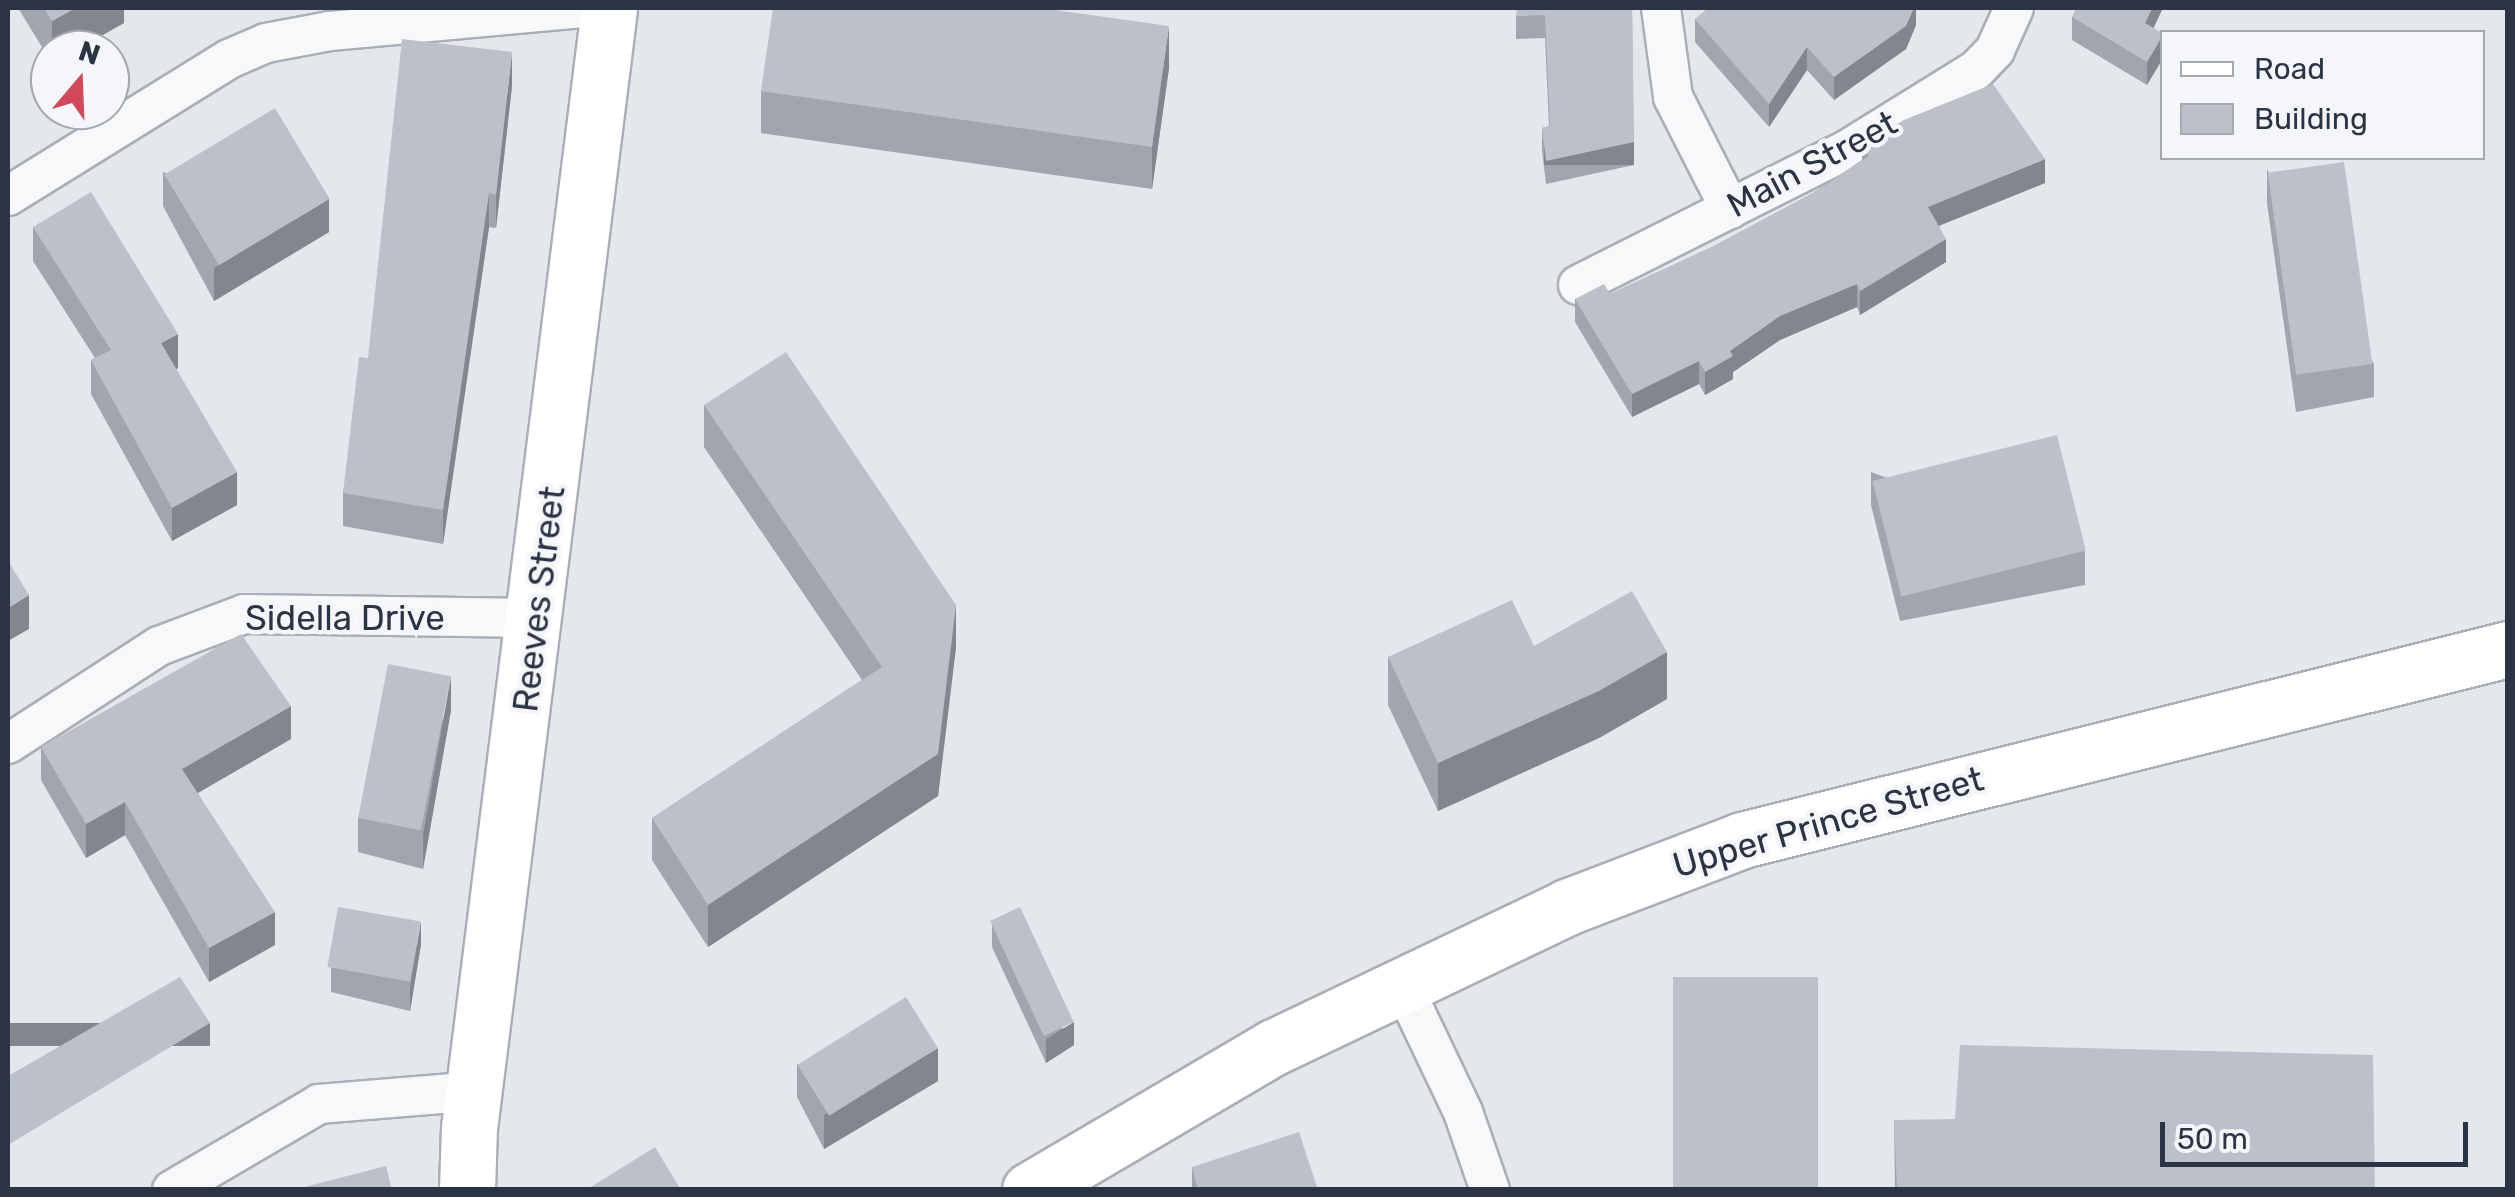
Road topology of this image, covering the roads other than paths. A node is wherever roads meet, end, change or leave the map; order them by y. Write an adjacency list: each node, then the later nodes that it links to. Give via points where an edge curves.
1 (583, 8): 5 (street, via 330,31 266,44 229,59)
2 (610, 8): 8 (street, Reeves Street)
3 (1661, 8): 6 (street, via 1673,97)
4 (2014, 8): 6 (street, Main Street, via 1995,50 1976,70 1850,148)
5 (8, 196)
6 (1730, 208): 7 (street, Main Street)
7 (1578, 285)
8 (538, 618): 10 (street, Sidella Drive, via 244,614 159,646); 12 (street, Reeves Street)
9 (2508, 650): 11 (street, Upper Prince Street, via 1742,840 1568,907)
10 (8, 744)
11 (1402, 984): 15 (street, Upper Prince Street, via 1274,1047); 16 (street, via 1463,1112)
12 (476, 1091): 13 (street, via 319,1104); 14 (street, Reeves Street)
13 (172, 1190)
14 (468, 1190)
15 (1030, 1190)
16 (1490, 1190)

